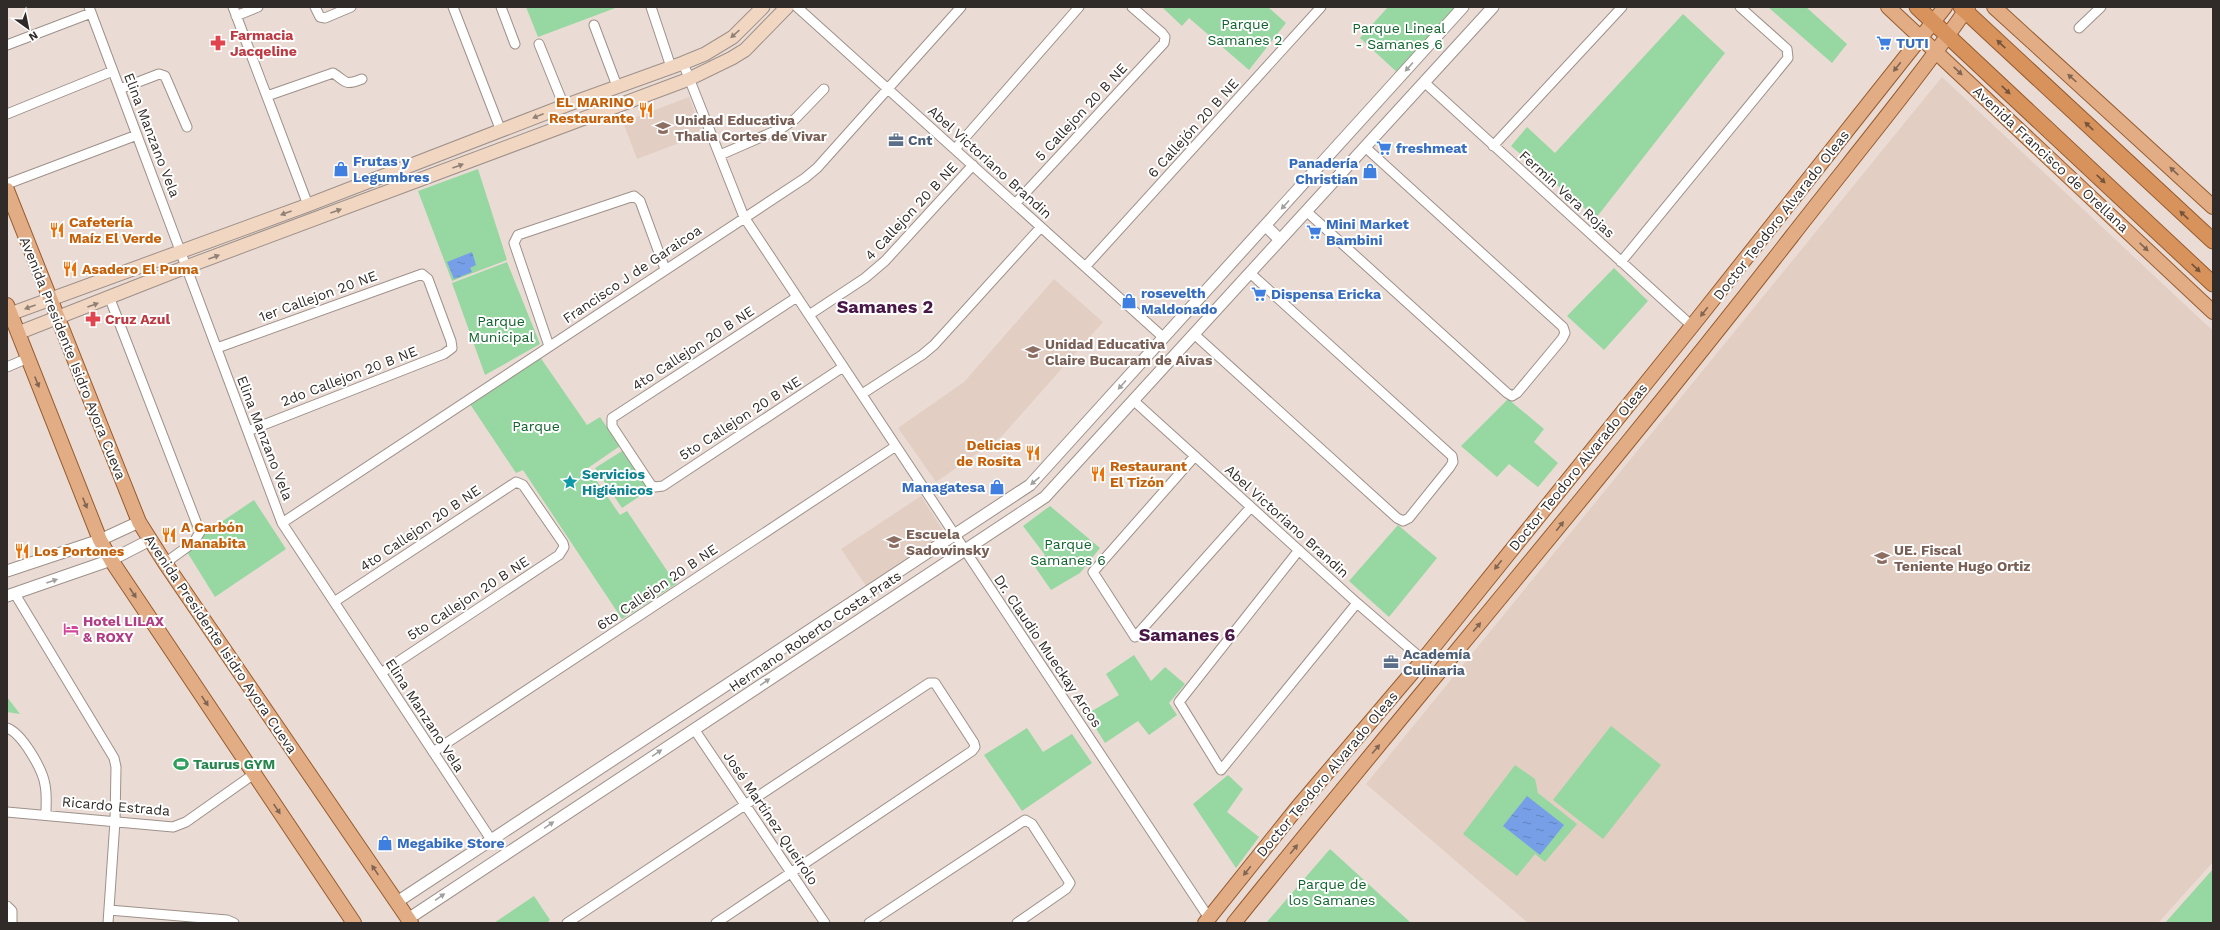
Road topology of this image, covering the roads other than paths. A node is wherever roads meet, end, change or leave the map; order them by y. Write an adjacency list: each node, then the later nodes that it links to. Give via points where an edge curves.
1 (258, 7): 25 (street)
2 (315, 7): 3 (street, via 320,17 325,18)
3 (351, 7)
4 (453, 7): 48 (street)
5 (501, 7): 31 (street)
6 (651, 7): 35 (street, Dr. Claudio Mueckay Arcos)
7 (763, 7): 35 (main road, one-way to 35, via 732,37 705,54)
8 (787, 7): 38 (main road, via 744,50)
9 (797, 7): 43 (street, Abel Victoriano Brandin)
10 (1079, 7): 52 (street, 4 Callejon 20 B NE)
11 (1132, 7): 57 (street, 5 Callejon 20 B NE, via 1165,37 1164,43)
12 (1320, 7): 68 (street, 6 Callejón 20 B NE)
13 (1464, 7): 62 (street, Hermano Roberto Costa Prats, one-way to 62)
14 (1493, 7): 39 (street, Hermano Roberto Costa Prats)
15 (1622, 7): 50 (street)
16 (1740, 7): 67 (street, via 1788,50 1788,58)
17 (1888, 7): 30 (main road, Avenida Francisco de Orellana)
18 (1917, 7): 26 (highway, Avenida Francisco de Orellana)
19 (1945, 7): 26 (main road, Doctor Teodoro Alvarado Oleas)
20 (1994, 7): 59 (main road, one-way to 20)
21 (2101, 7): 28 (street)
22 (959, 8): 43 (street, Francisco J de Garaicoa)
23 (1965, 8): 29 (main road, Doctor Teodoro Alvarado Oleas); 65 (highway, one-way to 23)
24 (90, 10): 33 (street); 36 (street, Elina Manzano Vela)
25 (235, 11): 44 (street)
26 (1933, 22): 29 (highway, Avenida Francisco de Orellana); 30 (main road, Doctor Teodoro Alvarado Oleas)
27 (594, 25): 40 (street)
28 (2079, 28)
29 (1948, 34): 34 (main road, Doctor Teodoro Alvarado Oleas); 73 (highway, Avenida Francisco de Orellana, one-way to 73)
30 (1921, 36): 34 (main road, Avenida Francisco de Orellana); 81 (main road, Doctor Teodoro Alvarado Oleas, one-way to 81)
31 (515, 44)
32 (539, 44): 45 (street)
33 (7, 45)
34 (1936, 51): 78 (main road, Avenida Francisco de Orellana, one-way to 78); 139 (main road, Doctor Teodoro Alvarado Oleas, one-way to 34, via 1535,558 1725,322)
35 (677, 65): 38 (street, Dr. Claudio Mueckay Arcos); 40 (main road)
36 (113, 71): 41 (street, Elina Manzano Vela); 46 (street)
37 (362, 79): 44 (street, via 350,84 343,82 333,73)
38 (689, 79): 53 (street, Dr. Claudio Mueckay Arcos); 69 (main road, one-way to 38)
39 (1424, 82): 50 (street, Fermin Vera Rojas); 51 (street, Hermano Roberto Costa Prats)
40 (617, 86): 45 (main road)
41 (120, 89): 47 (street, via 159,74 165,76); 49 (street, Elina Manzano Vela)
42 (824, 89): 53 (street, via 795,119 782,128)
43 (888, 89): 52 (street, Abel Victoriano Brandin); 61 (street, Francisco J de Garaicoa, via 817,168)
44 (267, 96): 58 (street)
45 (564, 106): 48 (main road, one-way to 48)
46 (7, 114)
47 (188, 127)
48 (501, 131): 58 (main road)
49 (137, 135): 55 (street); 66 (street, Elina Manzano Vela)
50 (1494, 146): 67 (street, Fermin Vera Rojas)
51 (1365, 147): 60 (street, Hermano Roberto Costa Prats); 60 (street, via 1563,327 1565,333 1562,339 1518,393 1512,396 1507,393)
52 (955, 149): 54 (street, Abel Victoriano Brandin)
53 (720, 155): 61 (street, Dr. Claudio Mueckay Arcos)
54 (973, 165): 57 (street, Abel Victoriano Brandin); 79 (street, 4 Callejon 20 B NE, via 886,261)
55 (7, 184)
56 (7, 190): 76 (main road, Avenida Presidente Isidro Ayora Cueva)
57 (1015, 204): 63 (street, Abel Victoriano Brandin)
58 (308, 205): 66 (main road, one-way to 66)
59 (2213, 207)
60 (1306, 211): 64 (street, Hermano Roberto Costa Prats)
61 (744, 217): 70 (street, Francisco J de Garaicoa); 74 (street, Dr. Claudio Mueckay Arcos)
62 (1266, 226): 64 (street); 84 (street, Hermano Roberto Costa Prats)
63 (1041, 227): 68 (street, Abel Victoriano Brandin); 90 (street, via 934,345)
64 (1280, 240): 71 (street, Hermano Roberto Costa Prats)
65 (2213, 241)
66 (180, 252): 69 (street, Elina Manzano Vela); 76 (main road)
67 (1621, 262): 81 (street, Fermin Vera Rojas)
68 (1085, 266): 84 (street, Abel Victoriano Brandin)
69 (186, 267): 75 (main road); 86 (street, Elina Manzano Vela)
70 (665, 269): 85 (street, Francisco J de Garaicoa); 85 (street, via 640,201 634,196 518,235 514,243)
71 (1250, 273): 83 (street, Hermano Roberto Costa Prats); 83 (street, via 1452,456 1453,462 1450,467 1410,518 1403,522 1397,518)
72 (428, 279): 86 (street, 1er Callejon 20 NE, via 418,274); 92 (street, 2do Callejon 20 B NE, via 452,348 444,354)
73 (2213, 284)
74 (797, 297): 79 (street, Dr. Claudio Mueckay Arcos); 96 (street, 4to Callejon 20 B NE, via 612,418 612,426)
75 (110, 298): 80 (main road, one-way to 75); 106 (street, via 200,532 194,542)
76 (50, 300): 77 (main road, one-way to 77); 80 (main road, Avenida Presidente Isidro Ayora Cueva)
77 (9, 310): 82 (main road)
78 (2213, 312)
79 (809, 315): 89 (street, Dr. Claudio Mueckay Arcos)
80 (56, 318): 82 (main road); 98 (main road, Avenida Presidente Isidro Ayora Cueva)
81 (1692, 326): 111 (main road, Doctor Teodoro Alvarado Oleas, one-way to 111)
82 (18, 333): 87 (main road)
83 (1194, 334): 91 (street, Hermano Roberto Costa Prats)
84 (1164, 338): 100 (street, Hermano Roberto Costa Prats, one-way to 100, via 1039,477)
85 (548, 346): 99 (street, Francisco J de Garaicoa)
86 (217, 348): 92 (street, Elina Manzano Vela)
87 (28, 358): 88 (street); 101 (main road, one-way to 101)
88 (7, 367)
89 (843, 367): 90 (street, Dr. Claudio Mueckay Arcos); 96 (street, 5to Callejon 20 B NE, via 663,486)
90 (862, 394): 93 (street, Dr. Claudio Mueckay Arcos)
91 (1134, 400): 94 (street, Abel Victoriano Brandin); 103 (street, Hermano Roberto Costa Prats, via 1045,496)
92 (248, 431): 99 (street, Elina Manzano Vela)
93 (896, 446): 100 (street, Dr. Claudio Mueckay Arcos); 115 (street, 6to Callejon 20 B NE)
94 (1195, 456): 97 (street, Abel Victoriano Brandin); 97 (street, via 1093,572 1135,637)
95 (523, 485): 109 (street, 4to Callejon 20 B NE, via 516,482 511,484); 112 (street, 5to Callejon 20 B NE, via 563,543 564,547 559,555)
96 (651, 485)
97 (1251, 507): 104 (street, Abel Victoriano Brandin)
98 (139, 522): 101 (street); 102 (main road, Avenida Presidente Isidro Ayora Cueva)
99 (282, 523): 109 (street, Elina Manzano Vela)
100 (954, 534): 103 (street, Dr. Claudio Mueckay Arcos); 116 (street, Hermano Roberto Costa Prats)
101 (100, 540): 105 (main road); 107 (street)
102 (150, 540): 105 (street); 106 (main road, Avenida Presidente Isidro Ayora Cueva)
103 (965, 550): 114 (street, Hermano Roberto Costa Prats, one-way to 103); 128 (street, Dr. Claudio Mueckay Arcos)
104 (1299, 550): 110 (street, Abel Victoriano Brandin); 110 (street, via 1179,702 1221,770)
105 (111, 560): 108 (street, one-way to 105); 117 (main road, one-way to 117)
106 (165, 563): 125 (main road, Avenida Presidente Isidro Ayora Cueva, one-way to 106)
107 (7, 571)
108 (11, 595): 122 (street, via 111,751 116,767)
109 (334, 602): 112 (street, Elina Manzano Vela)
110 (1357, 603): 111 (street, Abel Victoriano Brandin)
111 (1423, 660): 128 (main road, Doctor Teodoro Alvarado Oleas, one-way to 128, via 1297,808)
112 (381, 673): 115 (street, Elina Manzano Vela)
113 (7, 728): 121 (street, via 19,737 38,766 45,786)
114 (694, 729): 118 (street, Hermano Roberto Costa Prats, one-way to 114); 119 (street, José Martínez Queirolo)
115 (433, 752): 123 (street, Elina Manzano Vela)
116 (616, 759): 118 (street); 123 (street, Hermano Roberto Costa Prats)
117 (254, 774): 122 (street, Ricardo Estrada, via 180,825 166,827); 133 (main road, one-way to 133)
118 (626, 774): 129 (street, Hermano Roberto Costa Prats, one-way to 118)
119 (744, 805): 124 (street, José Martínez Queirolo); 124 (street, via 929,683 935,683 974,743 972,751); 134 (street)
120 (7, 812): 121 (street, Ricardo Estrada)
121 (46, 814): 122 (street, Ricardo Estrada)
122 (115, 821): 127 (street)
123 (492, 841): 125 (street, Hermano Roberto Costa Prats)
124 (791, 872): 135 (street); 136 (street, José Martínez Queirolo)
125 (397, 902): 129 (main road, Avenida Presidente Isidro Ayora Cueva)
126 (7, 906): 130 (street, via 12,911)
127 (109, 910): 131 (street); 132 (street, via 227,920)
128 (1207, 920)
129 (409, 921)
130 (12, 923)
131 (108, 923)
132 (234, 923)
133 (354, 923)
134 (567, 923)
135 (716, 923)
136 (825, 923)
137 (868, 923): 138 (street, via 1025,820 1032,824 1070,884)
138 (1017, 923)
139 (1234, 923)

